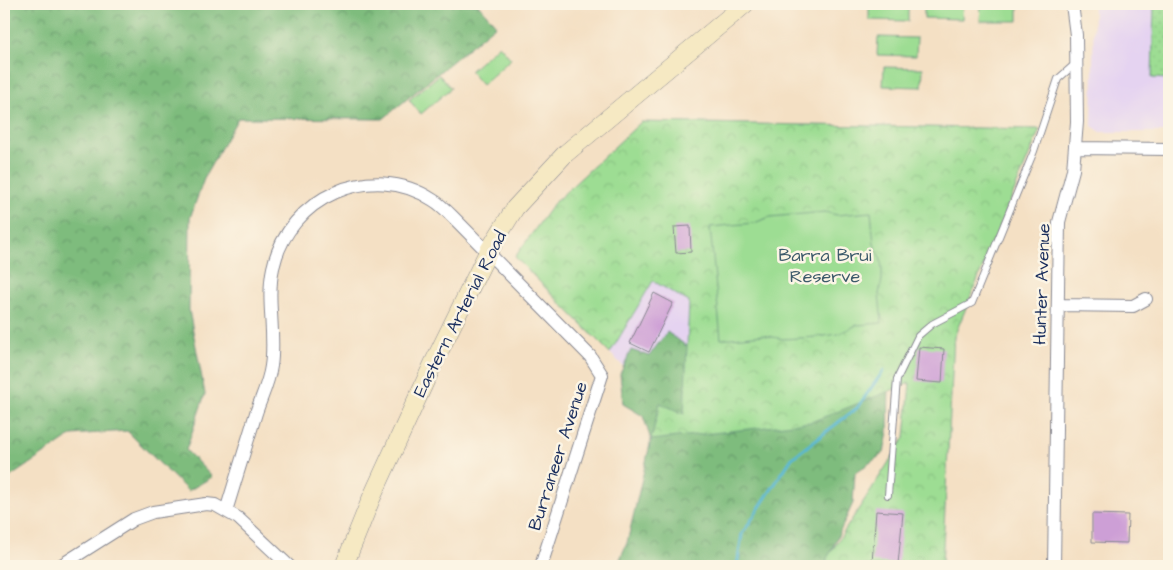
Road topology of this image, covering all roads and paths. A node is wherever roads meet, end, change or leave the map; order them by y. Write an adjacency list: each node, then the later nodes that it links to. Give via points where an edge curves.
1 (746, 4): 6 (main road, Eastern Arterial Road, via 564,154 515,208)
2 (1072, 4): 3 (street, Hunter Avenue)
3 (1076, 64): 4 (street, Hunter Avenue); 9 (lane, via 1058,79 1034,151 972,303 932,324 918,336 897,379)
4 (1075, 148): 5 (street); 8 (street, Hunter Avenue, via 1059,222)
5 (1169, 149)
6 (488, 252): 10 (street, via 433,200 397,186 363,184 348,187 322,198 298,219 286,234 273,268 271,366); 13 (main road, Eastern Arterial Road, via 371,499); 14 (street, Burraneer Avenue, via 590,356 602,375)
7 (1146, 299): 8 (street, via 1133,306)
8 (1058, 304): 15 (street, Hunter Avenue)
9 (888, 494)
10 (226, 511): 11 (street, via 206,504 140,516); 12 (street, via 238,518)
11 (60, 566)
12 (289, 566)
13 (344, 566)
14 (540, 566)
15 (1054, 566)

